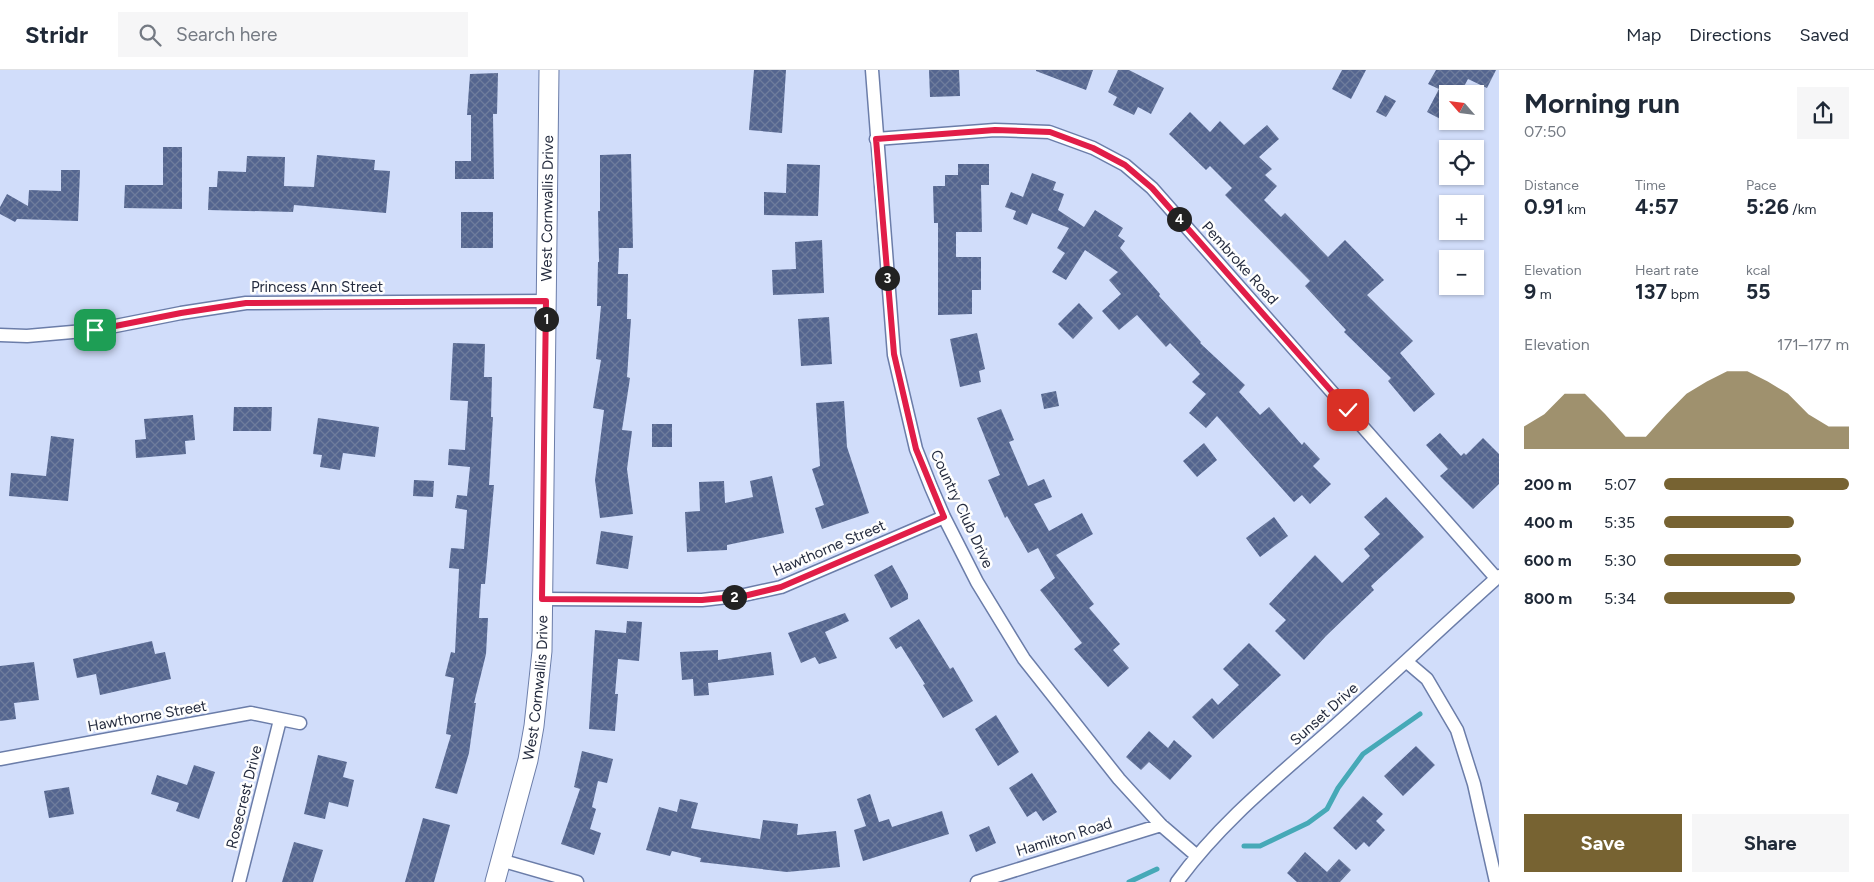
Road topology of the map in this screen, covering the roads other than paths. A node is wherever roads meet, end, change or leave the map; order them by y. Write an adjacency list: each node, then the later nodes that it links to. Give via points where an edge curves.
1 (549, 70): 4 (street, West Cornwallis Drive)
2 (872, 70): 3 (street, Country Club Drive)
3 (876, 139): 6 (street, Country Club Drive, via 894,354 916,449); 7 (street, Pembroke Road, via 995,130 1050,132 1093,148 1125,165 1152,188)
4 (546, 301): 5 (street, Princess Ann Street, via 246,303 95,330 27,336); 8 (street, West Cornwallis Drive)
5 (0, 334)
6 (944, 517): 8 (street, Hawthorne Street, via 781,587 744,596 702,600); 13 (street, Country Club Drive, via 977,582 1024,659 1101,757)
7 (1498, 577): 9 (street, Sunset Drive)
8 (542, 599): 15 (street, West Cornwallis Drive, via 542,651 534,726 528,760)
9 (1407, 662): 14 (street, Sunset Drive, via 1228,821); 21 (street, via 1428,679 1457,730 1474,784)
10 (280, 720): 11 (street, Hawthorne Street); 12 (street, Hawthorne Street, via 250,714); 16 (street, Rosecrest Drive)
11 (300, 723)
12 (0, 760)
13 (1161, 825): 14 (street, Country Club Drive); 19 (street, Hamilton Road)
14 (1197, 856): 20 (street, Sunset Drive)
15 (500, 860): 17 (street, West Cornwallis Drive); 18 (street)
16 (239, 882)
17 (494, 882)
18 (577, 882)
19 (977, 882)
20 (1177, 882)
21 (1496, 882)

